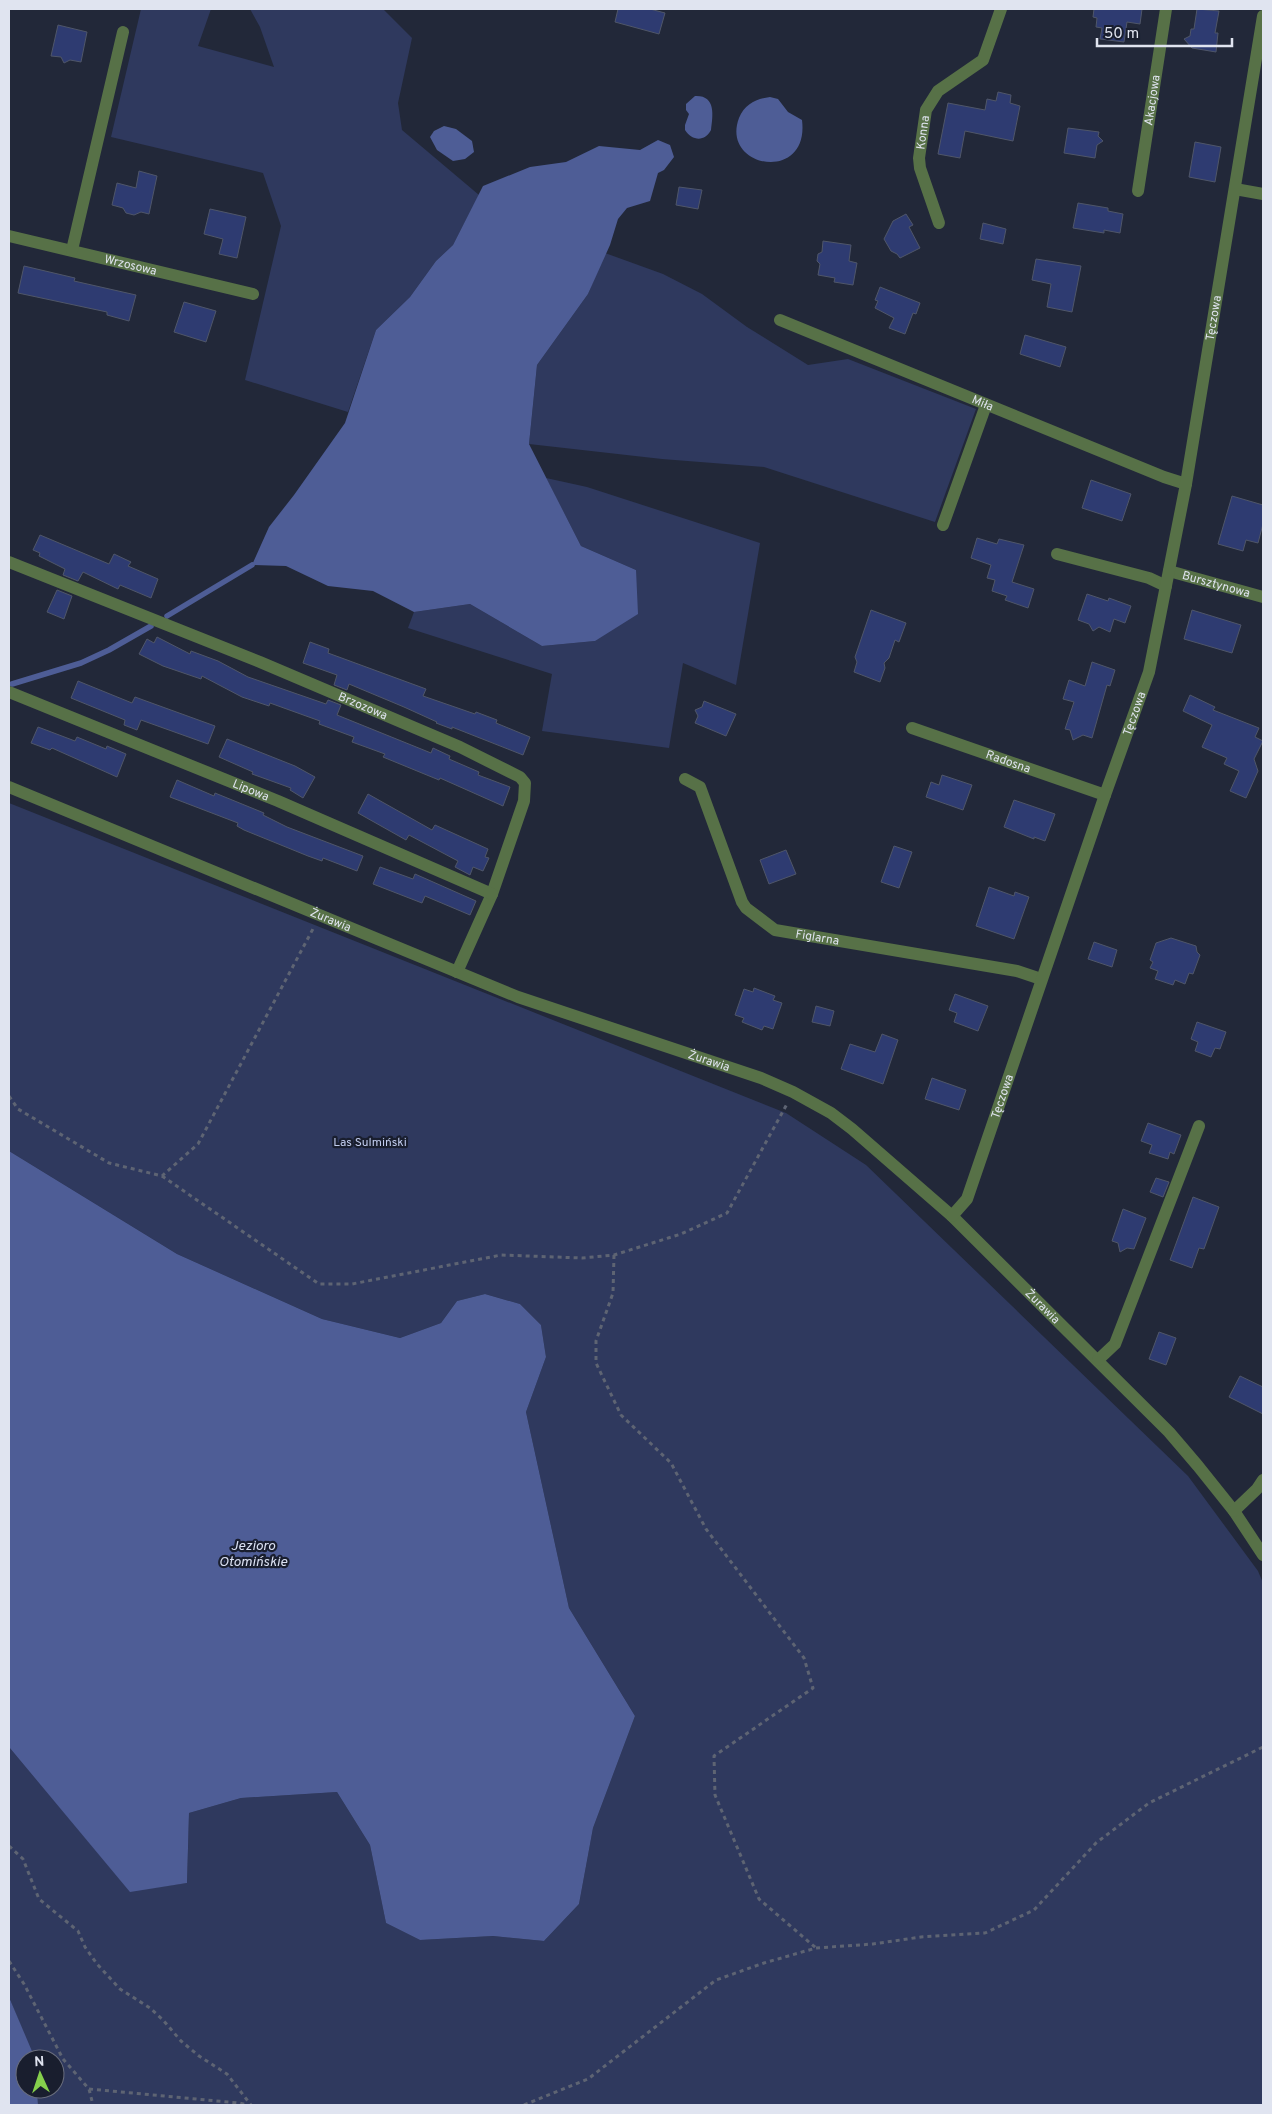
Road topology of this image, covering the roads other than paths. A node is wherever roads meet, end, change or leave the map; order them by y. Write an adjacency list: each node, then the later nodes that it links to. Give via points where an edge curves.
1 (1001, 9): 8 (street, Konna, via 982,60 938,91 926,110 920,168)
2 (1166, 9): 6 (street, Akacjowa)
3 (1263, 16): 5 (street, Tęczowa)
4 (124, 32): 10 (street)
5 (1235, 189): 7 (street); 14 (street, Tęczowa)
6 (1138, 191)
7 (1263, 194)
8 (939, 223)
9 (9, 236): 10 (street, Wrzosowa)
10 (72, 250): 11 (street, Wrzosowa)
11 (252, 294)
12 (780, 320): 13 (street, Miła)
13 (986, 404): 14 (street, Miła); 15 (street)
14 (1186, 484): 18 (street, Tęczowa)
15 (943, 524)
16 (1057, 554): 19 (street, via 1149,578)
17 (9, 562): 26 (street, Brzozowa, via 278,670 460,747 520,777 525,783 524,801)
18 (1169, 571): 19 (street, Tęczowa); 20 (street, Bursztynowa)
19 (1166, 586): 25 (street, Tęczowa, via 1149,672)
20 (1263, 597)
21 (9, 692): 26 (street, Lipowa, via 269,798)
22 (912, 728): 25 (street, Radosna)
23 (685, 779): 28 (street, Figlarna, via 700,786 742,902 775,930 1017,971)
24 (9, 787): 27 (street, Żurawia)
25 (1105, 795): 28 (street, Tęczowa)
26 (492, 894): 27 (street, Brzozowa)
27 (457, 972): 30 (street, Żurawia, via 518,997 725,1065 793,1092 852,1129)
28 (1041, 979): 30 (street, Tęczowa, via 966,1199)
29 (1199, 1126): 31 (street, via 1115,1344)
30 (952, 1216): 31 (street, Żurawia)
31 (1098, 1360): 33 (street, Żurawia, via 1175,1439)
32 (1263, 1480): 33 (street)
33 (1234, 1511): 34 (street, Żurawia)
34 (1263, 1555)

